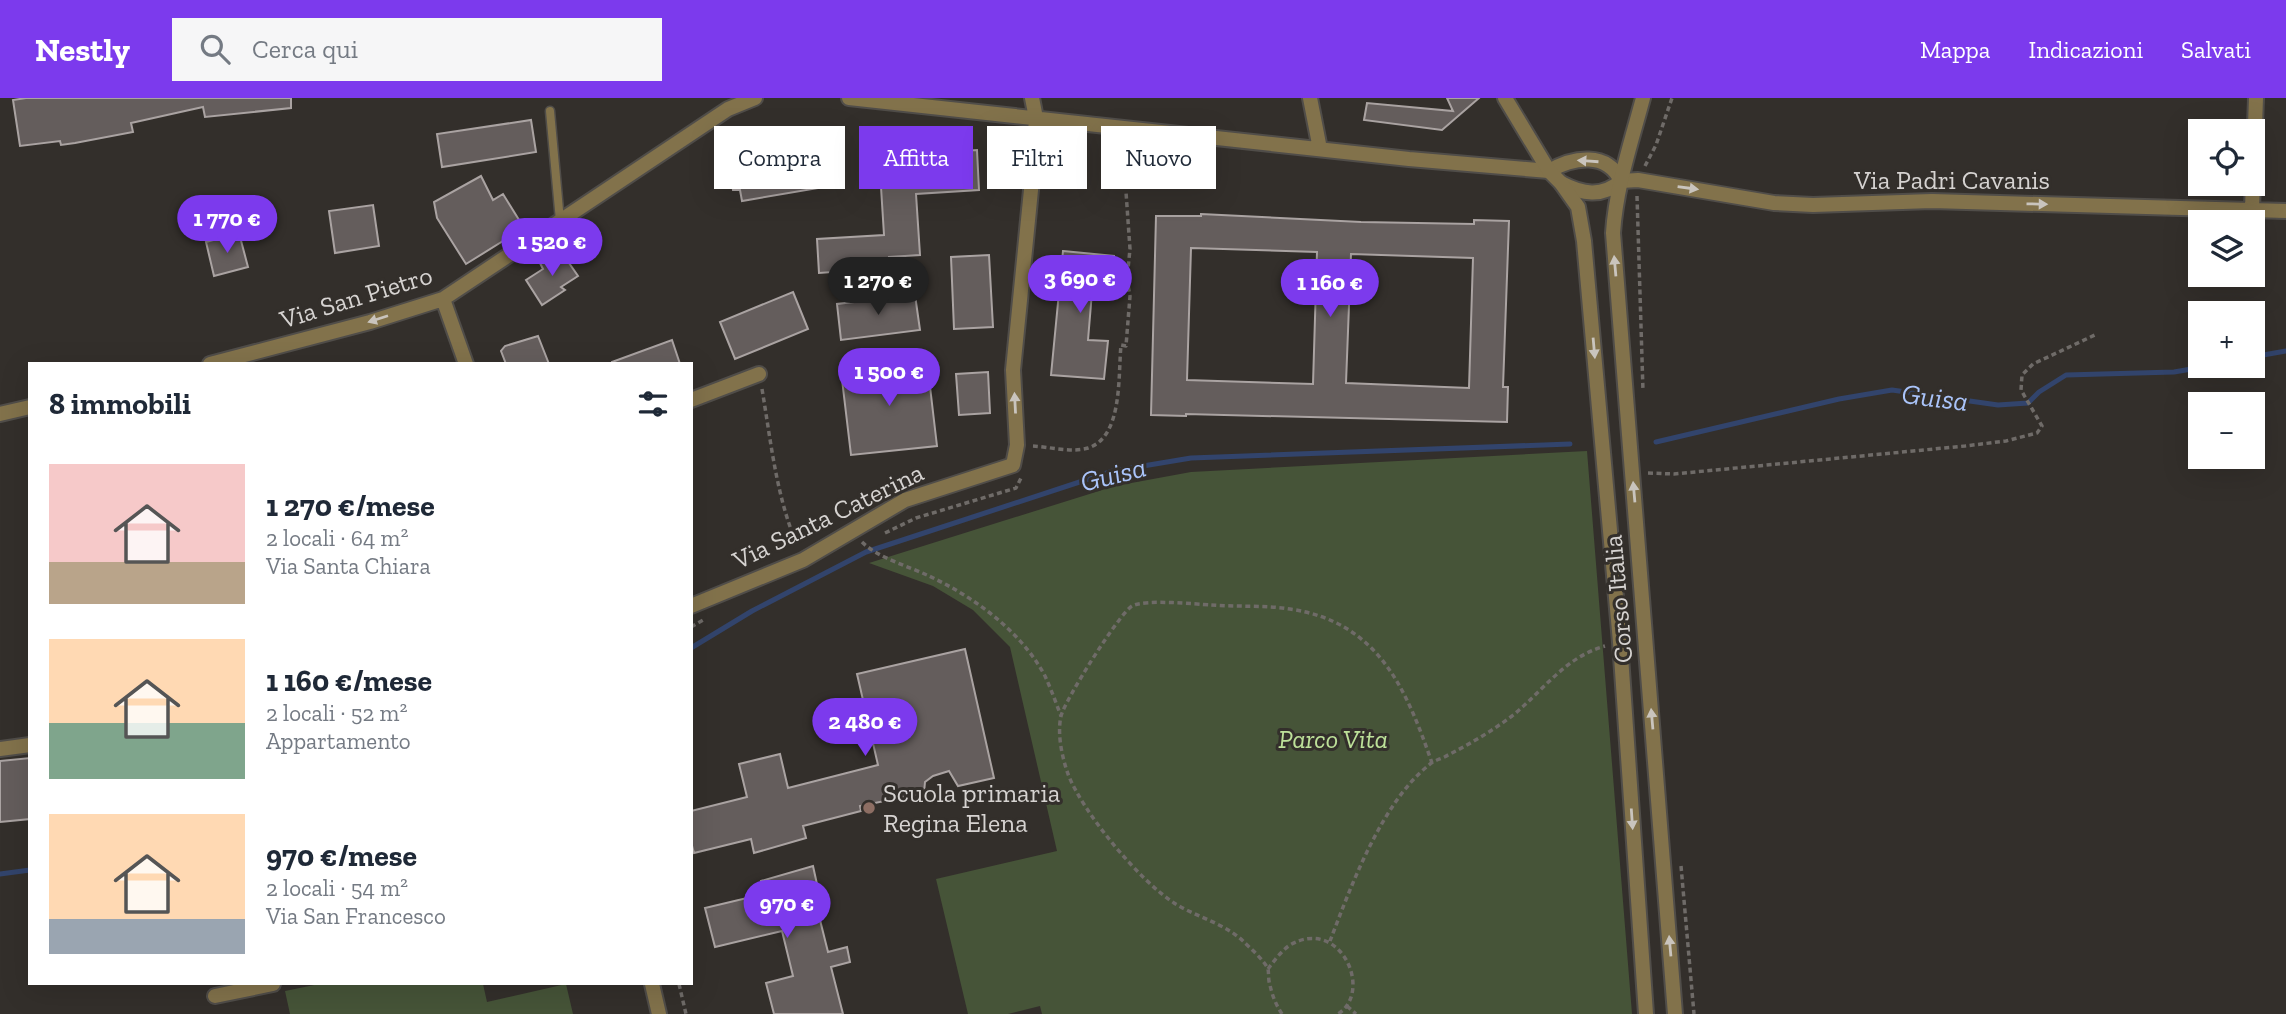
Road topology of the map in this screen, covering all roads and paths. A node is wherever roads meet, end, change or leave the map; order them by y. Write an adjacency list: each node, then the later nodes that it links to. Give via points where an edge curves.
1 (755, 98): 19 (street, Via San Pietro, via 728,109)
2 (849, 98): 10 (street)
3 (1032, 98): 10 (street, Via Santa Caterina)
4 (1310, 98): 11 (street)
5 (1505, 98): 12 (street)
6 (1643, 98): 14 (street, Corso Italia)
7 (1672, 98): 13 (path)
8 (2256, 98): 17 (street)
9 (550, 111): 19 (lane)
10 (1036, 118): 11 (street); 30 (street, Via Santa Caterina, one-way to 10, via 1013,370)
11 (1320, 149): 12 (street)
12 (1549, 171): 14 (street, one-way to 12, via 1615,169 1588,159 1562,163); 15 (street)
13 (1638, 180): 14 (street, Via Padri Cavanis); 17 (street, Via Padri Cavanis, one-way to 17, via 1774,203 1813,205 1932,201); 26 (path)
14 (1621, 181): 15 (street, Via Padri Cavanis, via 1594,193); 32 (street, Corso Italia, one-way to 14, via 1613,233)
15 (1561, 183): 39 (street, Corso Italia, one-way to 39, via 1578,207 1584,241)
16 (1126, 192): 30 (path, via 1130,296 1111,429 1086,449)
17 (2252, 209): 18 (street, Via Padri Cavanis)
18 (2286, 211)
19 (560, 220): 20 (street, Via San Pietro)
20 (443, 299): 22 (street, Via San Pietro, one-way to 22); 24 (street)
21 (2098, 334): 32 (path, via 2033,364 2022,375 2021,390 2042,426 2037,433 1965,446 1674,474)
22 (262, 358): 23 (street, Via San Pietro)
23 (227, 362)
24 (465, 362)
25 (760, 374): 27 (street); 35 (path, via 780,494)
26 (1643, 392)
27 (693, 400)
28 (28, 407): 29 (street)
29 (0, 414)
30 (1017, 445): 35 (street, Via Santa Caterina, via 1016,461 1009,468 905,500)
31 (1024, 472): 33 (path, via 1016,488 916,518)
32 (1632, 473): 58 (street, Corso Italia, one-way to 32)
33 (883, 534)
34 (872, 539): 40 (path, via 863,544 943,582 996,618 1032,656)
35 (803, 560): 36 (street, Via Santa Caterina)
36 (693, 605)
37 (712, 615): 38 (path)
38 (693, 626)
39 (1620, 642): 43 (path, via 1575,659 1504,722); 57 (street, Corso Italia, one-way to 57)
40 (1061, 716): 43 (path, via 1119,618 1134,605 1291,609 1341,625 1373,650 1407,698); 46 (path, via 1062,755 1069,777 1110,838 1156,890 1234,933)
41 (28, 745): 42 (street)
42 (0, 749)
43 (1432, 762): 45 (path, via 1406,790 1373,841)
44 (1681, 862): 59 (path)
45 (1330, 941): 46 (path, via 1292,944); 51 (path, via 1352,974)
46 (1268, 969): 54 (path)
47 (267, 985): 50 (street)
48 (652, 985): 52 (street)
49 (679, 985): 53 (path)
50 (215, 996)
51 (1346, 1006): 55 (path); 56 (path)
52 (659, 1014)
53 (686, 1014)
54 (1282, 1014)
55 (1338, 1014)
56 (1356, 1014)
57 (1646, 1014)
58 (1675, 1014)
59 (1694, 1014)

